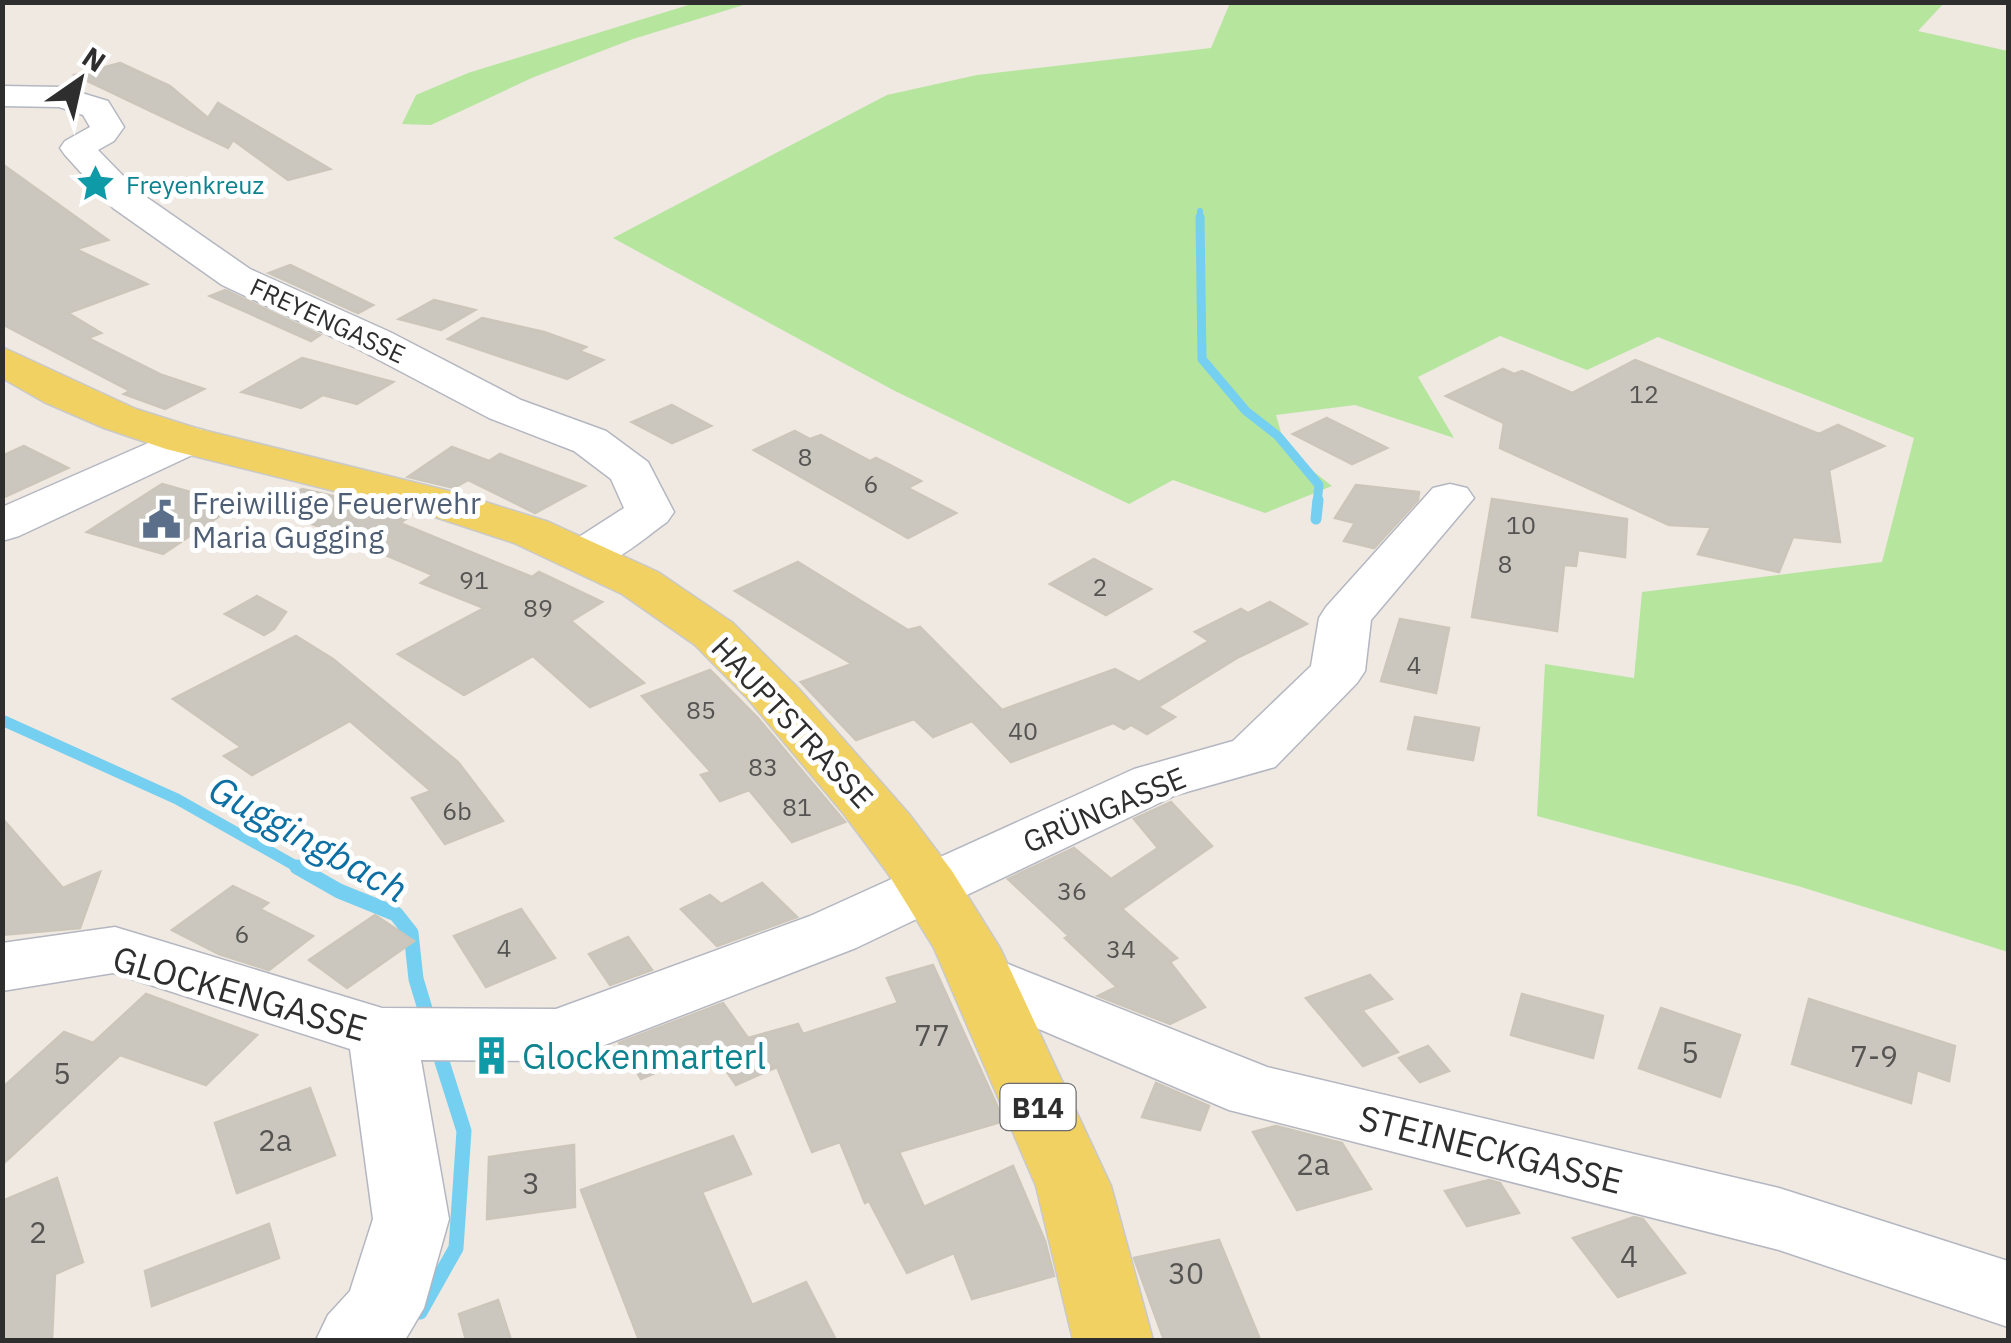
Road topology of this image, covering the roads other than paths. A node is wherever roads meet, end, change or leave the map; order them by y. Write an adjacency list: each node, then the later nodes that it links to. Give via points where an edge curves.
1 (2, 96): 6 (street, FREYENGASSE, via 62,97 96,108 107,127 77,148 126,200 198,252 505,409 590,442 631,472 650,512)
2 (2, 360): 3 (main road, HAUPTSTRASSE / B14, via 48,389)
3 (187, 440): 5 (street); 6 (main road, HAUPTSTRASSE / B14, via 500,522)
4 (1450, 498): 7 (street, GRÜNGASSE, via 1345,618 1338,672 1254,754 1155,782)
5 (7, 519)
6 (586, 554): 7 (main road, HAUPTSTRASSE / B14, via 713,633 864,797)
7 (930, 886): 9 (main road, HAUPTSTRASSE / B14); 10 (street, GLOCKENGASSE, via 833,932 560,1035)
8 (2, 967): 10 (street, GLOCKENGASSE, via 116,950)
9 (982, 978): 11 (street, STEINECKGASSE, via 1254,1091 1779,1219); 13 (main road, HAUPTSTRASSE / B14, via 1077,1197)
10 (414, 1034): 12 (street, via 411,1219 384,1308)
11 (2008, 1294)
12 (357, 1340)
13 (1113, 1340)

